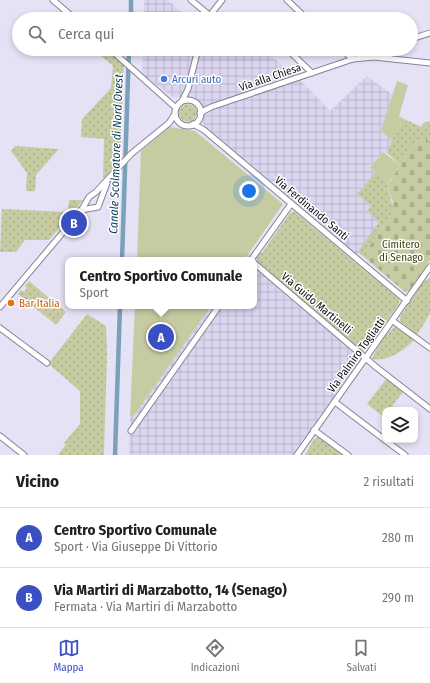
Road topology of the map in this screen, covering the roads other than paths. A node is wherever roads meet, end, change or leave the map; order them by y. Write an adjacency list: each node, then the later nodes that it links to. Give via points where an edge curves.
1 (53, 0): 5 (street)
2 (191, 0): 6 (street)
3 (222, 0): 7 (street)
4 (287, 0): 8 (street)
5 (67, 12)
6 (203, 12)
7 (212, 12)
8 (300, 12)
9 (430, 33): 10 (street)
10 (418, 37)
11 (118, 56): 22 (street)
12 (196, 56): 21 (street)
13 (294, 56): 20 (street)
14 (349, 56): 18 (street)
15 (368, 56): 16 (street)
16 (363, 58): 17 (street, Via alla Chiesa); 18 (street, Via alla Chiesa)
17 (389, 58): 19 (street, Via alla Chiesa)
18 (353, 60): 20 (street, Via alla Chiesa)
19 (430, 63)
20 (312, 73): 26 (street, Via alla Chiesa)
21 (188, 89): 23 (street); 24 (street)
22 (164, 96): 24 (street); 27 (street)
23 (192, 101): 24 (street); 25 (street)
24 (181, 102): 27 (street)
25 (199, 107): 26 (street, Via alla Chiesa); 28 (street)
26 (211, 107): 28 (street, Via alla Chiesa)
27 (175, 111): 29 (street); 30 (street)
28 (199, 116): 31 (street); 32 (street, Via Ferdinando Santi)
29 (179, 122): 30 (street); 31 (street)
30 (169, 123): 33 (street, via 131,154)
31 (193, 124): 32 (street, Via Ferdinando Santi)
32 (204, 130): 36 (street, Via Ferdinando Santi)
33 (109, 178): 34 (street); 35 (street)
34 (92, 196): 35 (street); 37 (street, via 87,199)
35 (99, 200): 37 (street, via 97,208)
36 (291, 204): 38 (street); 41 (street, Via Ferdinando Santi)
37 (88, 205): 42 (street)
38 (253, 257)
39 (257, 266): 47 (street, Via Guido Martinelli)
40 (429, 269): 41 (street, Via Palmiro Togliatti)
41 (407, 301): 44 (street, Via Palmiro Togliatti)
42 (0, 307)
43 (217, 309): 52 (street)
44 (393, 321): 46 (street); 47 (street, Via Palmiro Togliatti)
45 (0, 328): 48 (street)
46 (430, 348)
47 (366, 358): 49 (street, Via Palmiro Togliatti); 50 (street, Via Guido Martinelli)
48 (47, 364)
49 (335, 402): 51 (street, Via Palmiro Togliatti); 54 (street)
50 (430, 409)
51 (314, 430): 57 (street, Via Palmiro Togliatti); 58 (street)
52 (131, 431)
53 (0, 436): 56 (street)
54 (382, 438)
55 (389, 443): 59 (street)
56 (24, 455)
57 (297, 455)
58 (348, 455)
59 (405, 455)

